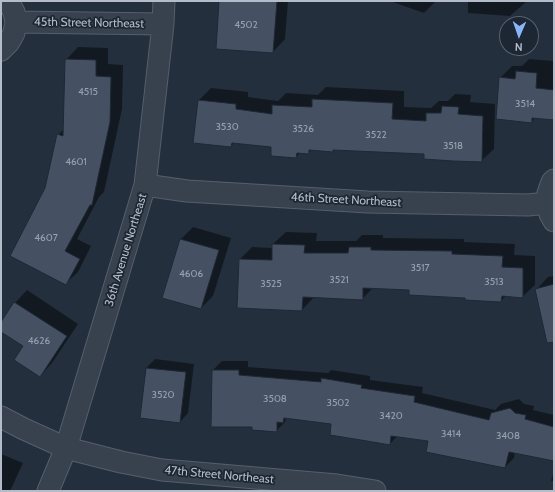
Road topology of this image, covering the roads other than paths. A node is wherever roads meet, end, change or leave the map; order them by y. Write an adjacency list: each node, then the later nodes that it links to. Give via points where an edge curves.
1 (8, 1): 3 (street)
2 (164, 1): 4 (street, 36th Avenue Northeast)
3 (16, 22): 4 (street, 45th Street Northeast); 5 (street, via 9,42)
4 (163, 24): 7 (street, 36th Avenue Northeast)
5 (1, 50)
6 (554, 180): 8 (street, 46th Street Northeast, via 548,193)
7 (145, 185): 8 (street, 46th Street Northeast, via 368,202 528,205); 10 (street, 36th Avenue Northeast)
8 (551, 212)
9 (1, 417): 10 (street, 47th Street Northeast)
10 (66, 448): 11 (street, 47th Street Northeast, via 162,470); 12 (street, 36th Avenue Northeast)
11 (336, 488): 13 (street, 47th Street Northeast)
12 (48, 491)
13 (375, 491)

